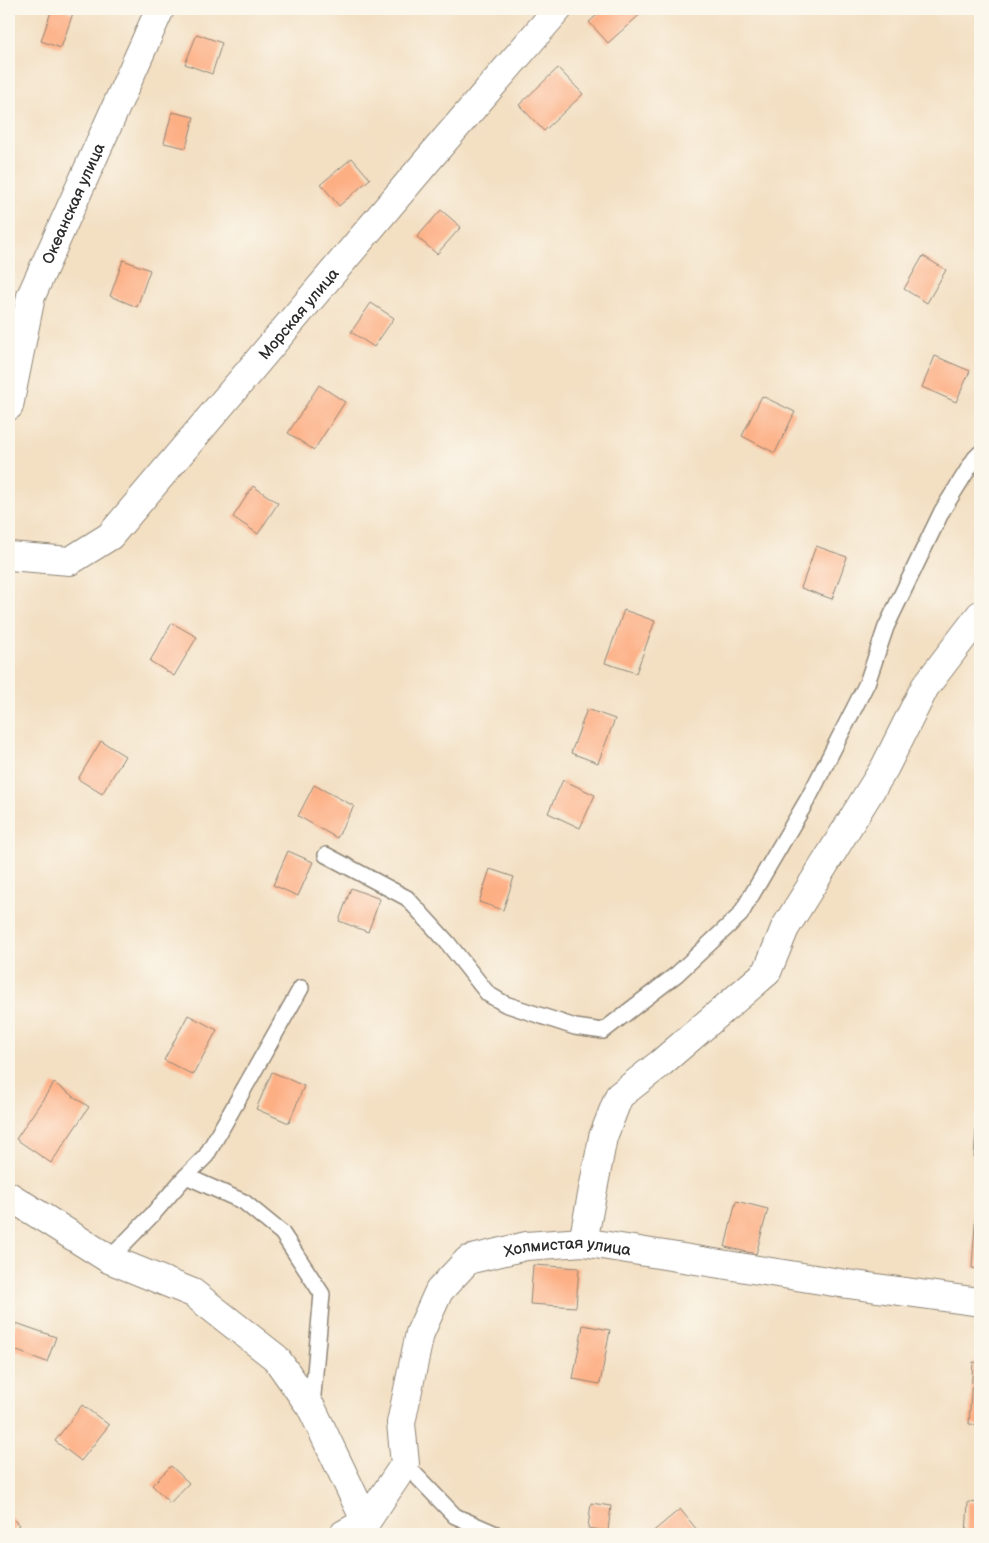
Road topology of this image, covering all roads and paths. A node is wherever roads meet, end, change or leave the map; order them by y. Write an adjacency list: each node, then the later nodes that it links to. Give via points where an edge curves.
1 (160, 9): 3 (street, Океанская улица, via 31,296)
2 (558, 9): 5 (street, Морская улица, via 110,536 70,561)
3 (9, 406)
4 (980, 453): 7 (lane, via 942,511 886,627 867,684 810,797 740,915 676,974 603,1031 566,1024 505,1004 488,994 407,898)
5 (9, 556)
6 (980, 615): 11 (street, via 925,687 885,767 786,928 767,972 619,1096 603,1136)
7 (326, 856)
8 (301, 988): 9 (lane, via 206,1156)
9 (186, 1176): 12 (lane); 14 (lane, via 244,1202 282,1233 322,1294)
10 (9, 1196): 12 (street)
11 (583, 1242): 13 (street, Холмистая улица); 15 (street, Холмистая улица, via 526,1246 468,1260 439,1291 420,1333 401,1423)
12 (109, 1259): 14 (street, via 193,1293 276,1358)
13 (980, 1302)
14 (312, 1409): 16 (street)
15 (405, 1464): 16 (street); 17 (lane, via 455,1516)
16 (355, 1528)
17 (496, 1534)

